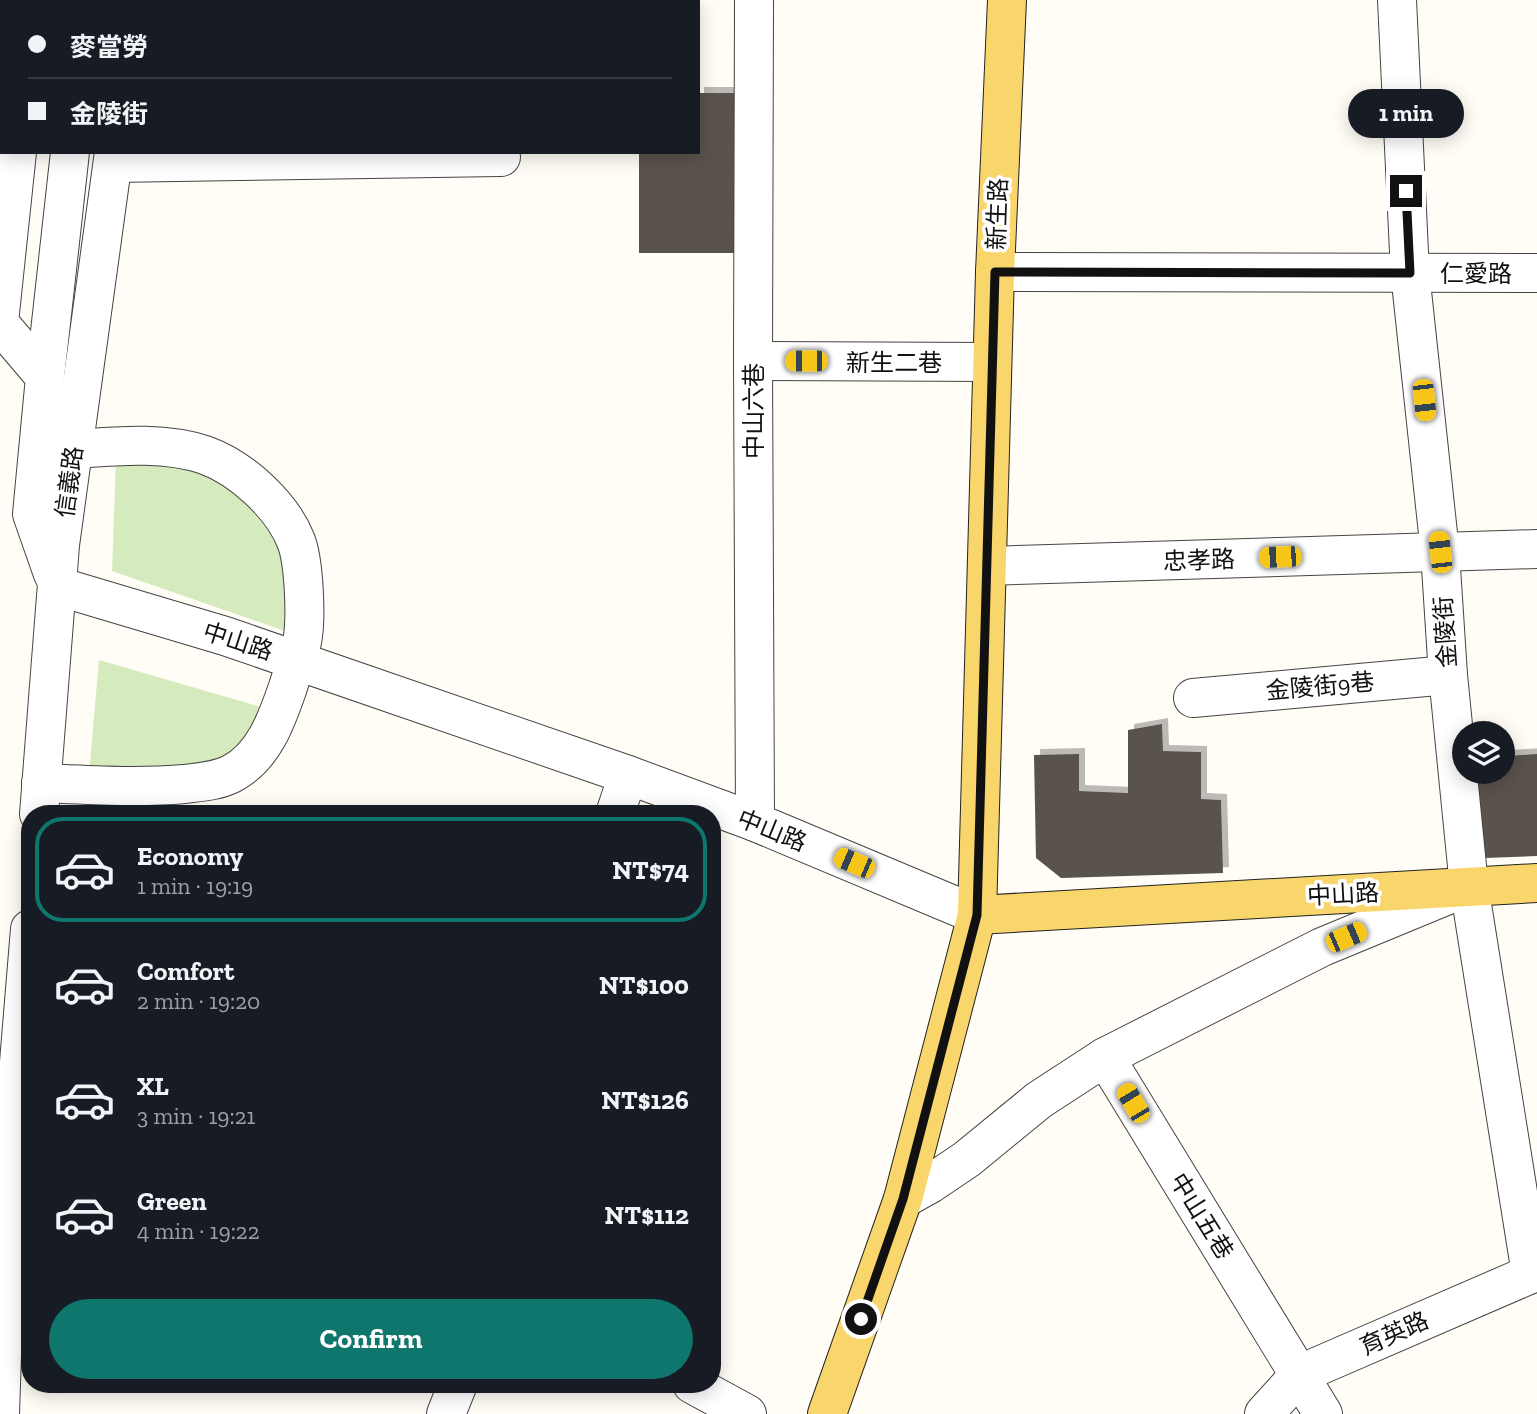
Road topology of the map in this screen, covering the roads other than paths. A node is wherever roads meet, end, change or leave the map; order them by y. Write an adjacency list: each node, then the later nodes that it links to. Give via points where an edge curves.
1 (754, 0): 13 (street, 中山六巷)
2 (1007, 0): 8 (main road, 新生路)
3 (1397, 0): 9 (street, 金陵街)
4 (18, 154): 11 (street)
5 (70, 154): 15 (street)
6 (500, 157): 7 (street)
7 (113, 158): 16 (street, 信義路)
8 (995, 272): 9 (street, 仁愛路); 14 (main road, 新生路)
9 (1410, 273): 10 (street, 仁愛路); 18 (street, 金陵街)
10 (1537, 273)
11 (0, 313)
12 (0, 324): 15 (street)
13 (753, 361): 14 (street, 新生二巷); 29 (street, 中山六巷)
14 (992, 362): 19 (main road, 新生路)
15 (46, 377): 20 (street, via 32,514)
16 (73, 449): 20 (street, 信義路); 21 (street, via 181,450 234,469 260,490 285,519 297,542 304,611)
17 (1537, 549): 18 (street, 忠孝路)
18 (1440, 552): 19 (street, 忠孝路); 22 (street, 金陵街)
19 (987, 566): 32 (main road, 新生路)
20 (57, 586): 21 (street, 中山路); 25 (street, 信義路)
21 (297, 660): 24 (street, 中山路); 25 (street, via 276,722 254,756 232,774 208,782 162,786 89,785)
22 (1448, 675): 23 (street, 金陵街9巷); 31 (street, 金陵街)
23 (1193, 698)
24 (628, 775): 26 (street); 27 (street, 中山路)
25 (40, 798)
26 (618, 805)
27 (709, 805)
28 (721, 809): 29 (street, 中山路)
29 (755, 822): 32 (street, 中山路)
30 (1537, 883): 31 (main road, 中山路)
31 (1469, 886): 32 (main road, 中山路); 33 (street, 中山路, via 1322,947); 36 (street, 金陵街)
32 (977, 915): 35 (main road, 新生路)
33 (1105, 1058): 35 (street, 中山路, via 1039,1100 967,1160); 37 (street, 中山五巷)
34 (21, 1156): 40 (street, via 7,1208)
35 (903, 1199): 43 (main road, 新生路)
36 (1534, 1273): 37 (street, 育英路)
37 (1300, 1374): 44 (street, 育英路); 45 (street, 中山五巷)
38 (454, 1393): 41 (street)
39 (708, 1393): 42 (street)
40 (0, 1414)
41 (446, 1414)
42 (747, 1414)
43 (827, 1414)
44 (1264, 1414)
45 (1323, 1414)

